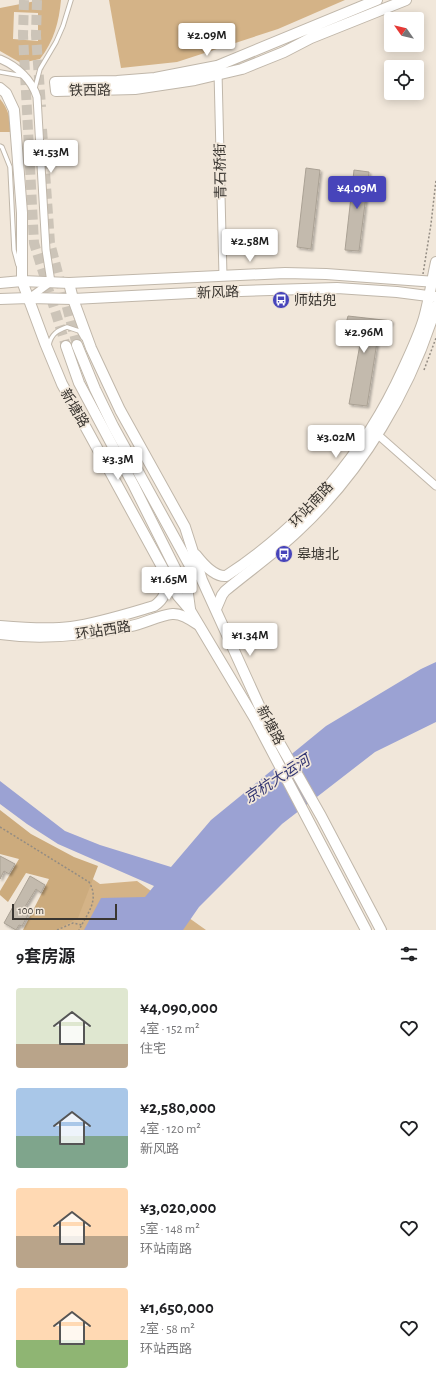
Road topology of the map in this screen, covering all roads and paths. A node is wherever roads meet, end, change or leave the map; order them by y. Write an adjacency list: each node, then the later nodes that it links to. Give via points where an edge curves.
1 (71, 0): 9 (lane, via 63,26 40,69)
2 (377, 0): 5 (main road, 铁西路)
3 (406, 0): 5 (main road, 铁西路, via 310,38 242,69)
4 (0, 59): 7 (street)
5 (218, 70): 5 (main road, 铁西路, via 117,81 55,82 56,91 135,89 175,83); 13 (street, 青石桥街)
6 (0, 72): 7 (lane)
7 (26, 77): 9 (street)
8 (0, 88): 14 (main road, via 6,93 14,110 22,213)
9 (34, 88): 17 (street, via 37,97 46,250)
10 (0, 146): 14 (lane, via 10,167 14,250)
11 (436, 180): 15 (path, via 424,259)
12 (436, 262): 15 (main road, 环站南路)
13 (223, 276): 15 (main road, 新风路, via 299,274); 18 (main road, 新风路)
14 (22, 281): 16 (main road, 新风路); 17 (main road, 新风路); 20 (main road, 新塘路)
15 (430, 281): 19 (main road, 环站南路)
16 (0, 282)
17 (51, 282): 18 (main road, 新风路); 20 (street)
18 (69, 283): 22 (main road, 新塘路)
19 (433, 296): 22 (main road, 新风路, via 337,288); 32 (main road, 环站南路, via 393,389 362,443 327,489 274,542 224,577 208,568)
20 (29, 298): 21 (main road, 新风路); 22 (main road, 新风路); 28 (main road, 新塘路)
21 (0, 299)
22 (73, 299): 27 (main road, 新塘路)
23 (436, 306): 30 (main road, 环站南路, via 410,374)
24 (436, 338): 29 (path)
25 (77, 345): 34 (main road, 新塘路, via 113,426 189,564)
26 (66, 346): 36 (main road, 新塘路, via 79,383 188,594)
27 (91, 348): 28 (lane, via 79,331 67,326 56,331); 32 (main road, 新塘路, via 120,410 185,527)
28 (48, 351): 33 (main road, 新塘路, via 62,384)
29 (424, 370)
30 (377, 434): 31 (street); 35 (main road, 环站南路, via 352,470 321,507 270,556 225,591)
31 (436, 486)
32 (192, 551): 34 (main road, 新塘路)
33 (168, 577): 36 (main road, 新塘路, via 178,596); 37 (main road, 环站西路, via 165,594 159,603 108,620 69,627)
34 (202, 580): 35 (main road, 新塘路)
35 (216, 609): 40 (main road, 新塘路)
36 (190, 610): 38 (main road, 新塘路)
37 (0, 626)
38 (200, 627): 39 (main road, 环站西路, via 188,618 172,614 132,626 94,633 49,637); 40 (main road, 新塘路)
39 (0, 634)
40 (259, 716): 45 (main road, 新塘路); 46 (main road, 新塘路, via 321,816)
41 (0, 827): 42 (path, via 88,882 93,889 93,903)
42 (82, 925): 43 (path, via 73,923); 44 (path)
43 (57, 930)
44 (79, 930)
45 (366, 930)
46 (381, 930)

